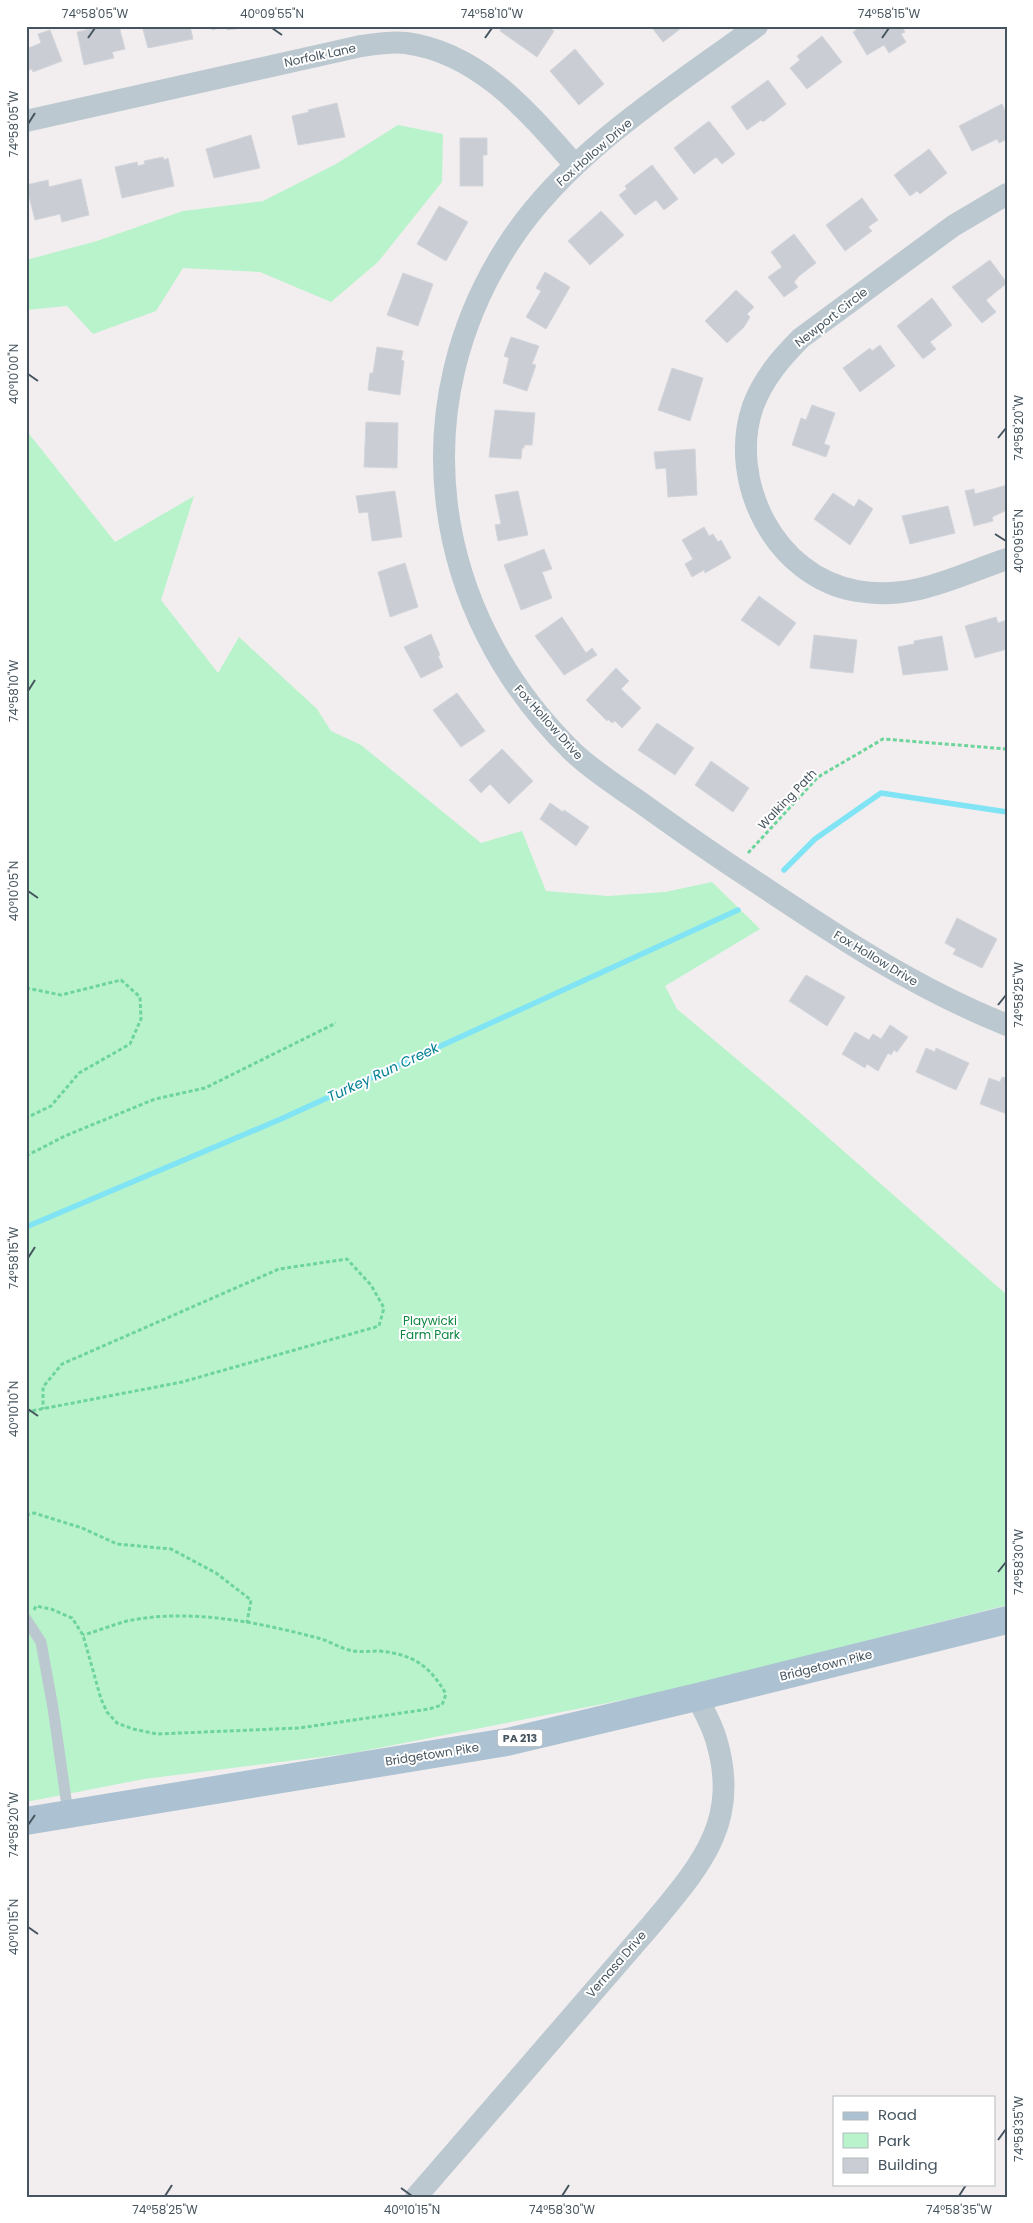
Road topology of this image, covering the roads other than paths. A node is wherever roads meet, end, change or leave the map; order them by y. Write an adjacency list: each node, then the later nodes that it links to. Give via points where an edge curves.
1 (758, 26): 4 (street, Fox Hollow Drive)
2 (406, 35): 3 (street, Norfolk Lane); 4 (street, Norfolk Lane, via 424,47 480,72 509,94)
3 (26, 121)
4 (575, 165): 7 (street, Fox Hollow Drive, via 514,235 481,292 464,332 450,388 444,434 444,477 453,544 476,617 518,690 572,751 596,771 734,868 881,964)
5 (1007, 194): 6 (street, Newport Circle, via 952,226 801,338 770,373 753,406 746,451 752,493 762,518 790,556 824,580 856,591 906,593 952,581)
6 (1007, 559)
7 (1007, 1025)
8 (26, 1619): 11 (lane, via 41,1642)
9 (1007, 1620): 10 (main road, Bridgetown Pike / PA 213)
10 (697, 1697): 11 (main road, Bridgetown Pike / PA 213, via 506,1742); 13 (street, Vernasa Drive, via 716,1737 724,1787 722,1814 708,1849 688,1881 652,1924)
11 (68, 1814): 12 (main road, Bridgetown Pike / PA 213)
12 (26, 1820)
13 (416, 2197)

